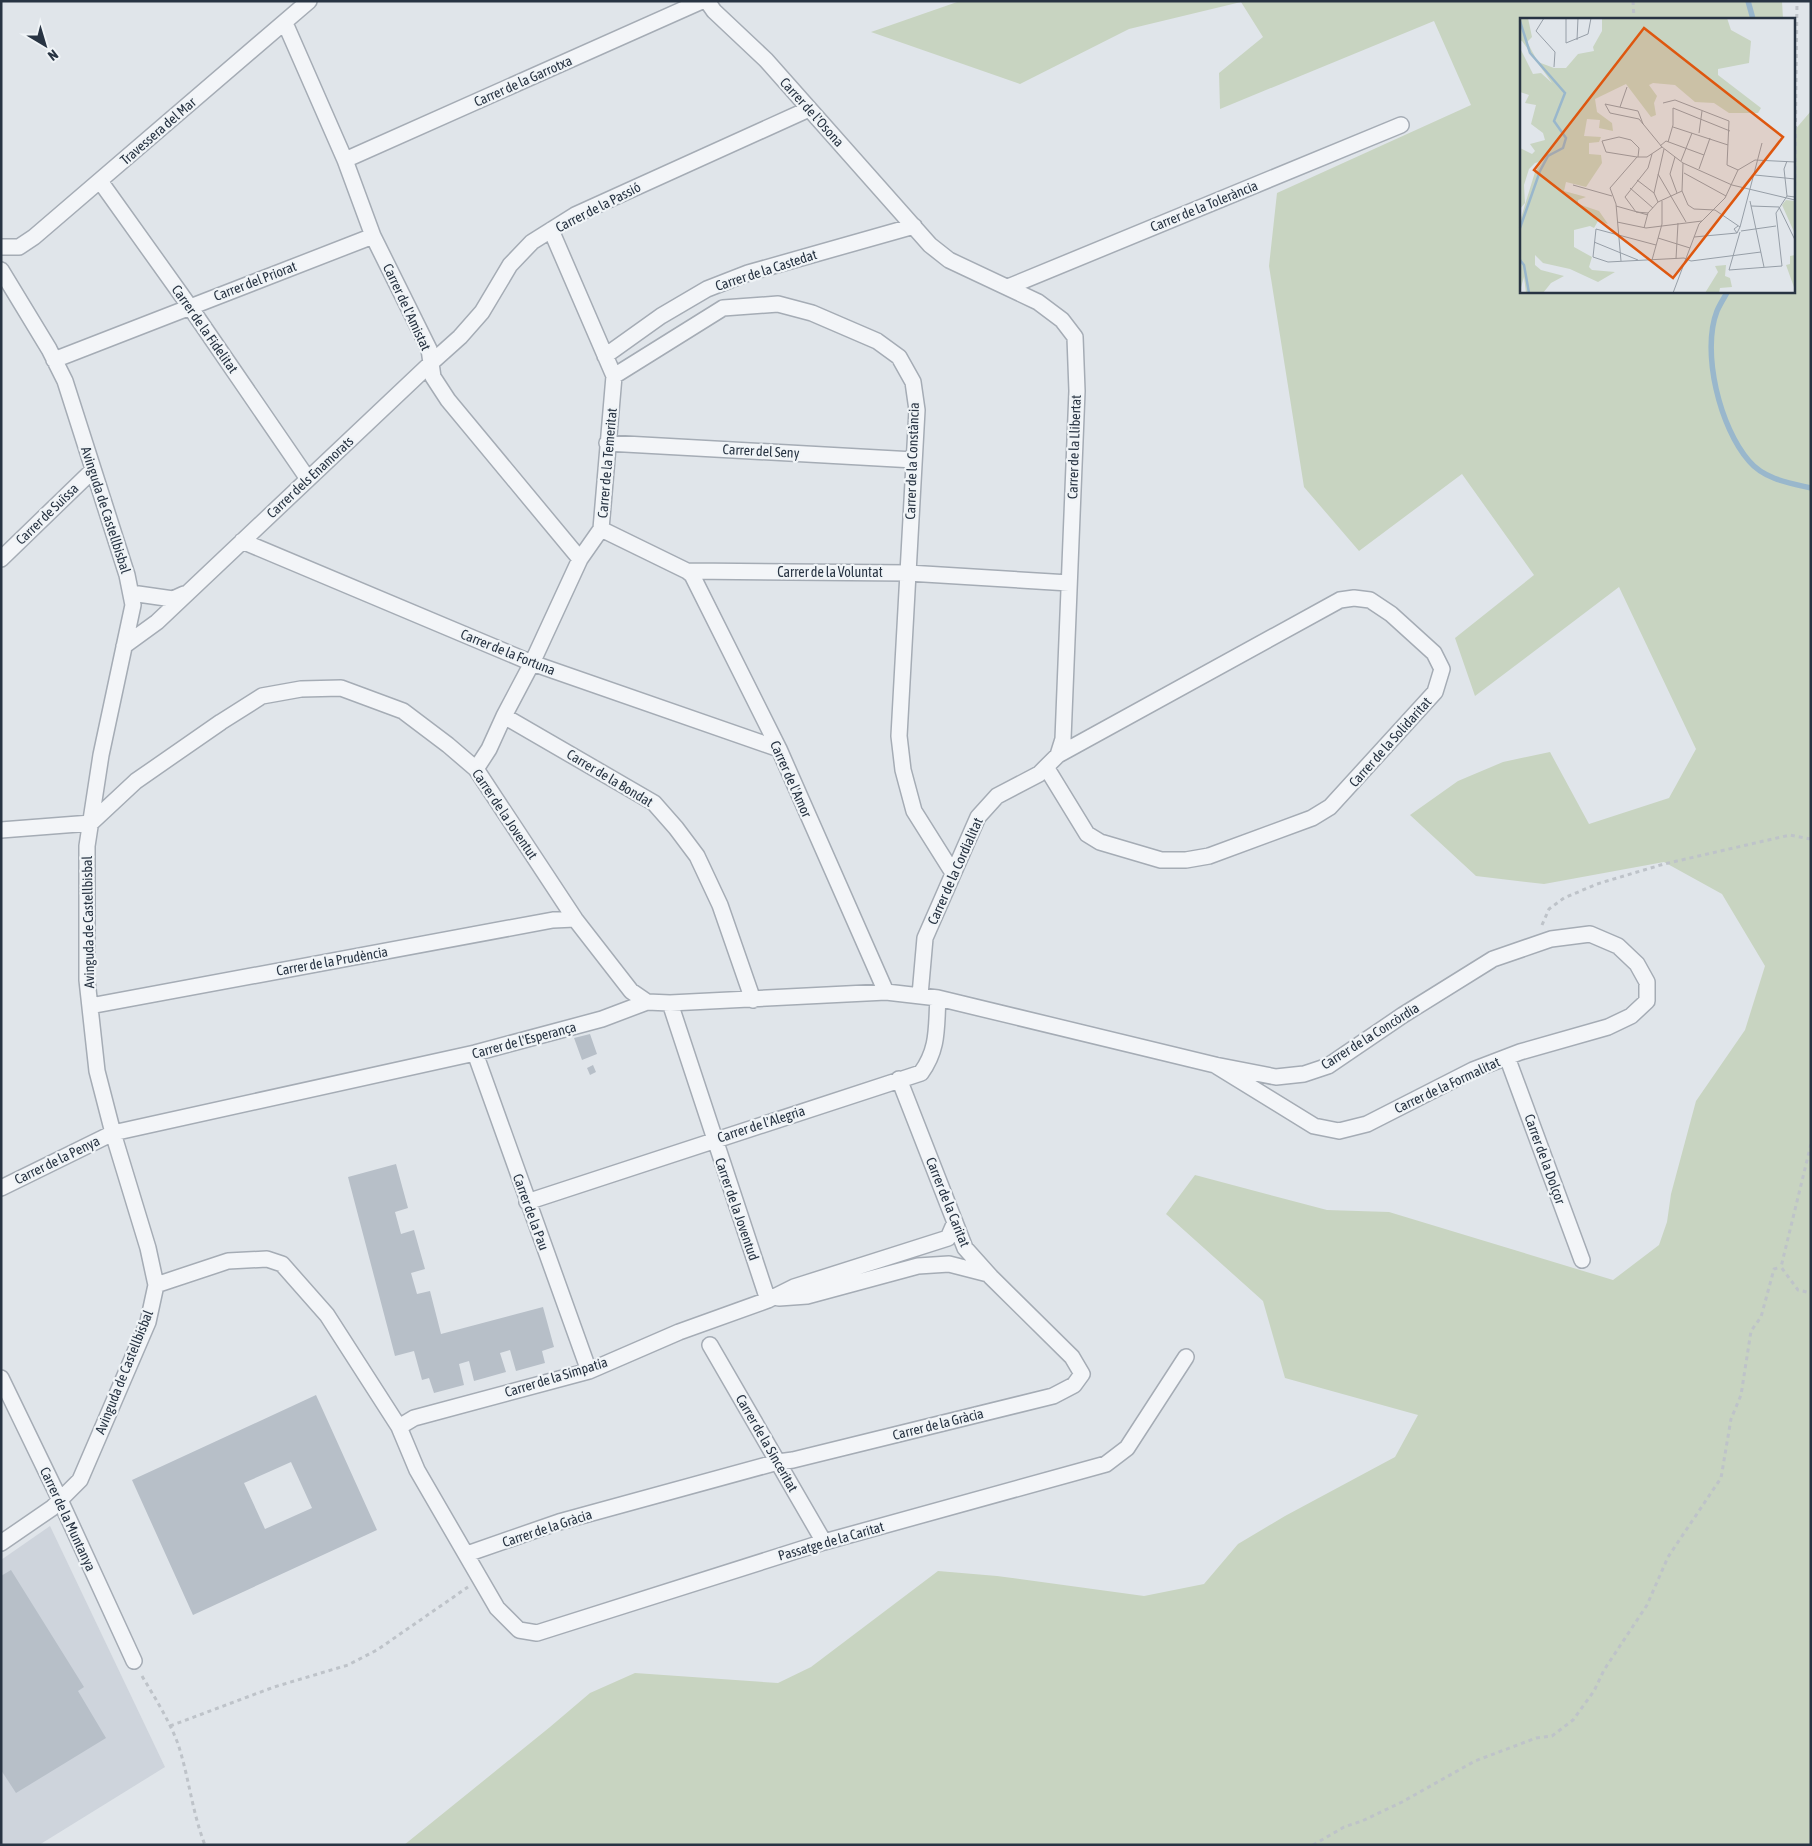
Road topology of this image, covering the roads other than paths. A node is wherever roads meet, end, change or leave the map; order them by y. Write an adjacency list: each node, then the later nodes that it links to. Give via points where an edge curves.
1 (310, 1): 4 (street, Travessera del Mar)
2 (702, 1): 7 (street, Carrer de la Garrotxa)
3 (706, 1): 5 (street, Carrer de l'Osona, via 766,60)
4 (285, 22): 7 (street, Carrer de l'Amistat); 8 (street, Travessera del Mar)
5 (809, 109): 9 (street, Carrer de l'Osona); 10 (street, Carrer de la Passió, via 575,215)
6 (1401, 125): 14 (street, Carrer de la Tolerància)
7 (344, 160): 11 (street, Carrer de l'Amistat)
8 (100, 180): 12 (street, Travessera del Mar, via 34,238 19,247); 15 (street, Carrer de la Fidelitat)
9 (914, 226): 14 (street, Carrer de la Llibertat, via 949,260); 16 (street, Carrer de la Castedat, via 748,273 707,289)
10 (552, 230): 16 (street); 18 (street, Carrer de la Passió, via 532,242 510,265 482,312)
11 (373, 236): 15 (street, Carrer del Priorat); 18 (street, Carrer de l'Amistat, via 430,349)
12 (1, 247)
13 (1, 270): 17 (street, Avinguda de Castellbisbal)
14 (1008, 288): 30 (street, Carrer de la Llibertat, via 1038,302 1062,320 1075,337 1077,391)
15 (190, 307): 17 (street, Carrer del Priorat); 23 (street, Carrer de la Fidelitat)
16 (604, 356): 19 (street)
17 (54, 360): 22 (street, Avinguda de Castellbisbal, via 65,381)
18 (431, 362): 23 (street, Carrer dels Enamorats); 27 (street, Carrer de l'Amistat, via 433,376 448,400)
19 (614, 376): 20 (street, Carrer de la Temeritat); 21 (street, Carrer de la Constància, via 723,308 778,304 812,313 877,341 899,357 913,382 917,410)
20 (608, 443): 21 (street, Carrer del Seny); 24 (street, Carrer de la Temeritat)
21 (914, 460): 29 (street, Carrer de la Constància)
22 (93, 470): 26 (street, Carrer de Suïssa); 32 (street, Avinguda de Castellbisbal)
23 (308, 479): 25 (street, Carrer dels Enamorats)
24 (601, 529): 27 (street, Carrer de la Temeritat); 28 (street, Carrer de la Voluntat)
25 (242, 541): 31 (street, Carrer dels Enamorats); 34 (street, Carrer de la Fortuna)
26 (1, 559)
27 (580, 559): 34 (street, Carrer de la Temeritat)
28 (686, 571): 29 (street, Carrer de la Voluntat); 36 (street, Carrer de l'Amor, via 692,575)
29 (908, 572): 30 (street, Carrer de la Voluntat); 42 (street, Carrer de la Constància, via 899,736 903,770 914,811)
30 (1069, 583): 37 (street, Carrer de la Llibertat, via 1063,739)
31 (188, 592): 32 (street, Carrer dels Enamorats, via 173,599); 33 (street, Carrer dels Enamorats, via 157,622)
32 (131, 594): 33 (street, Avinguda de Castellbisbal, via 133,605)
33 (124, 646): 40 (street, Avinguda de Castellbisbal, via 101,755)
34 (532, 663): 35 (street, Carrer de la Temeritat); 36 (street, Carrer de la Fortuna)
35 (504, 716): 39 (street, Carrer de la Temeritat); 48 (street, Carrer de la Bondat, via 654,803 676,828 697,856 720,905)
36 (779, 749): 45 (street, Carrer de l'Amor)
37 (1058, 755): 38 (street, Carrer de la Cordialitat); 38 (street, Carrer de la Solidaritat, via 1340,600 1370,600 1391,614 1434,653 1442,669 1435,692 1330,807 1312,818 1209,856 1160,860 1100,842 1087,834)
38 (1046, 767): 42 (street, Carrer de la Cordialitat, via 997,796 978,817)
39 (476, 769): 40 (street, Carrer de la Joventut, via 403,712 341,688 301,689 262,696 221,722 136,781); 43 (street, Carrer de la Joventut)
40 (91, 823): 41 (street); 51 (street, Avinguda de Castellbisbal, via 87,846)
41 (1, 830)
42 (953, 873): 46 (street, Carrer de la Cordialitat, via 925,938)
43 (575, 919): 49 (street, Carrer de la Joventut, via 631,991); 51 (street, Carrer de la Prudència, via 553,920)
44 (1637, 964): 53 (street, Carrer de la Formalitat, via 1648,982 1647,1001 1631,1016 1608,1027); 54 (street, Carrer de la Concòrdia, via 1618,946 1590,934 1552,939 1493,959 1328,1066 1304,1074 1276,1077)
45 (886, 992): 46 (street, Carrer de l'Esperança); 48 (street, Carrer de l'Esperança)
46 (920, 995): 47 (street, Carrer de l'Esperança)
47 (938, 998): 54 (street, Carrer de la Concòrdia); 55 (street, Carrer de l'Alegria, via 935,1046 930,1061 921,1073)
48 (753, 1000): 50 (street, Carrer de l'Esperança)
49 (647, 1002): 50 (street, Carrer de l'Esperança); 52 (street, Carrer de l'Esperança, via 602,1019)
50 (670, 1004): 57 (street, Carrer de la Joventud)
51 (90, 1006): 56 (street, Avinguda de Castellbisbal, via 97,1071)
52 (475, 1053): 56 (street, Carrer de l'Esperança); 59 (street, Carrer de la Pau)
53 (1507, 1057): 54 (street, Carrer de la Formalitat, via 1473,1070 1367,1124 1339,1131 1314,1126); 61 (street, Carrer de la Dolçor)
54 (1215, 1065)
55 (899, 1079): 57 (street, Carrer de l'Alegria); 60 (street, Carrer de la Caritat)
56 (113, 1133): 58 (street, Carrer de la Penya); 63 (street, Avinguda de Castellbisbal, via 148,1248)
57 (714, 1140): 59 (street, Carrer de l'Alegria); 64 (street, Carrer de la Joventud)
58 (1, 1188)
59 (527, 1202): 67 (street, Carrer de la Pau)
60 (955, 1222): 62 (street, Carrer de la Caritat, via 965,1248); 64 (street, Carrer de la Simpatia, via 948,1238 794,1287)
61 (1582, 1260)
62 (988, 1274): 64 (street, Carrer de la Simpatia, via 949,1264 918,1266 807,1296); 68 (street, Carrer de la Caritat, via 1072,1357)
63 (156, 1286): 70 (street, via 228,1261 267,1259 282,1264 327,1315); 72 (street, Avinguda de Castellbisbal, via 148,1322 80,1480)
64 (768, 1300): 67 (street, Carrer de la Simpatia, via 679,1332)
65 (710, 1345): 71 (street, Carrer de la Sinceritat)
66 (1186, 1357): 73 (street, Passatge de la Caritat, via 1127,1448 1106,1464)
67 (589, 1371): 70 (street, Carrer de la Simpatia, via 414,1418)
68 (1082, 1374): 71 (street, Carrer de la Gràcia, via 1074,1385 1053,1396)
69 (1, 1378): 72 (street, Carrer de la Muntanya)
70 (400, 1427): 75 (street, via 417,1470)
71 (778, 1462): 73 (street, Carrer de la Sinceritat); 75 (street, Carrer de la Gràcia, via 559,1522)
72 (60, 1500): 74 (street, Avinguda de Castellbisbal); 76 (street, Carrer de la Muntanya)
73 (824, 1542): 75 (street, Passatge de la Caritat, via 537,1633 519,1630 497,1608)
74 (1, 1543)
75 (467, 1554)
76 (134, 1661)

